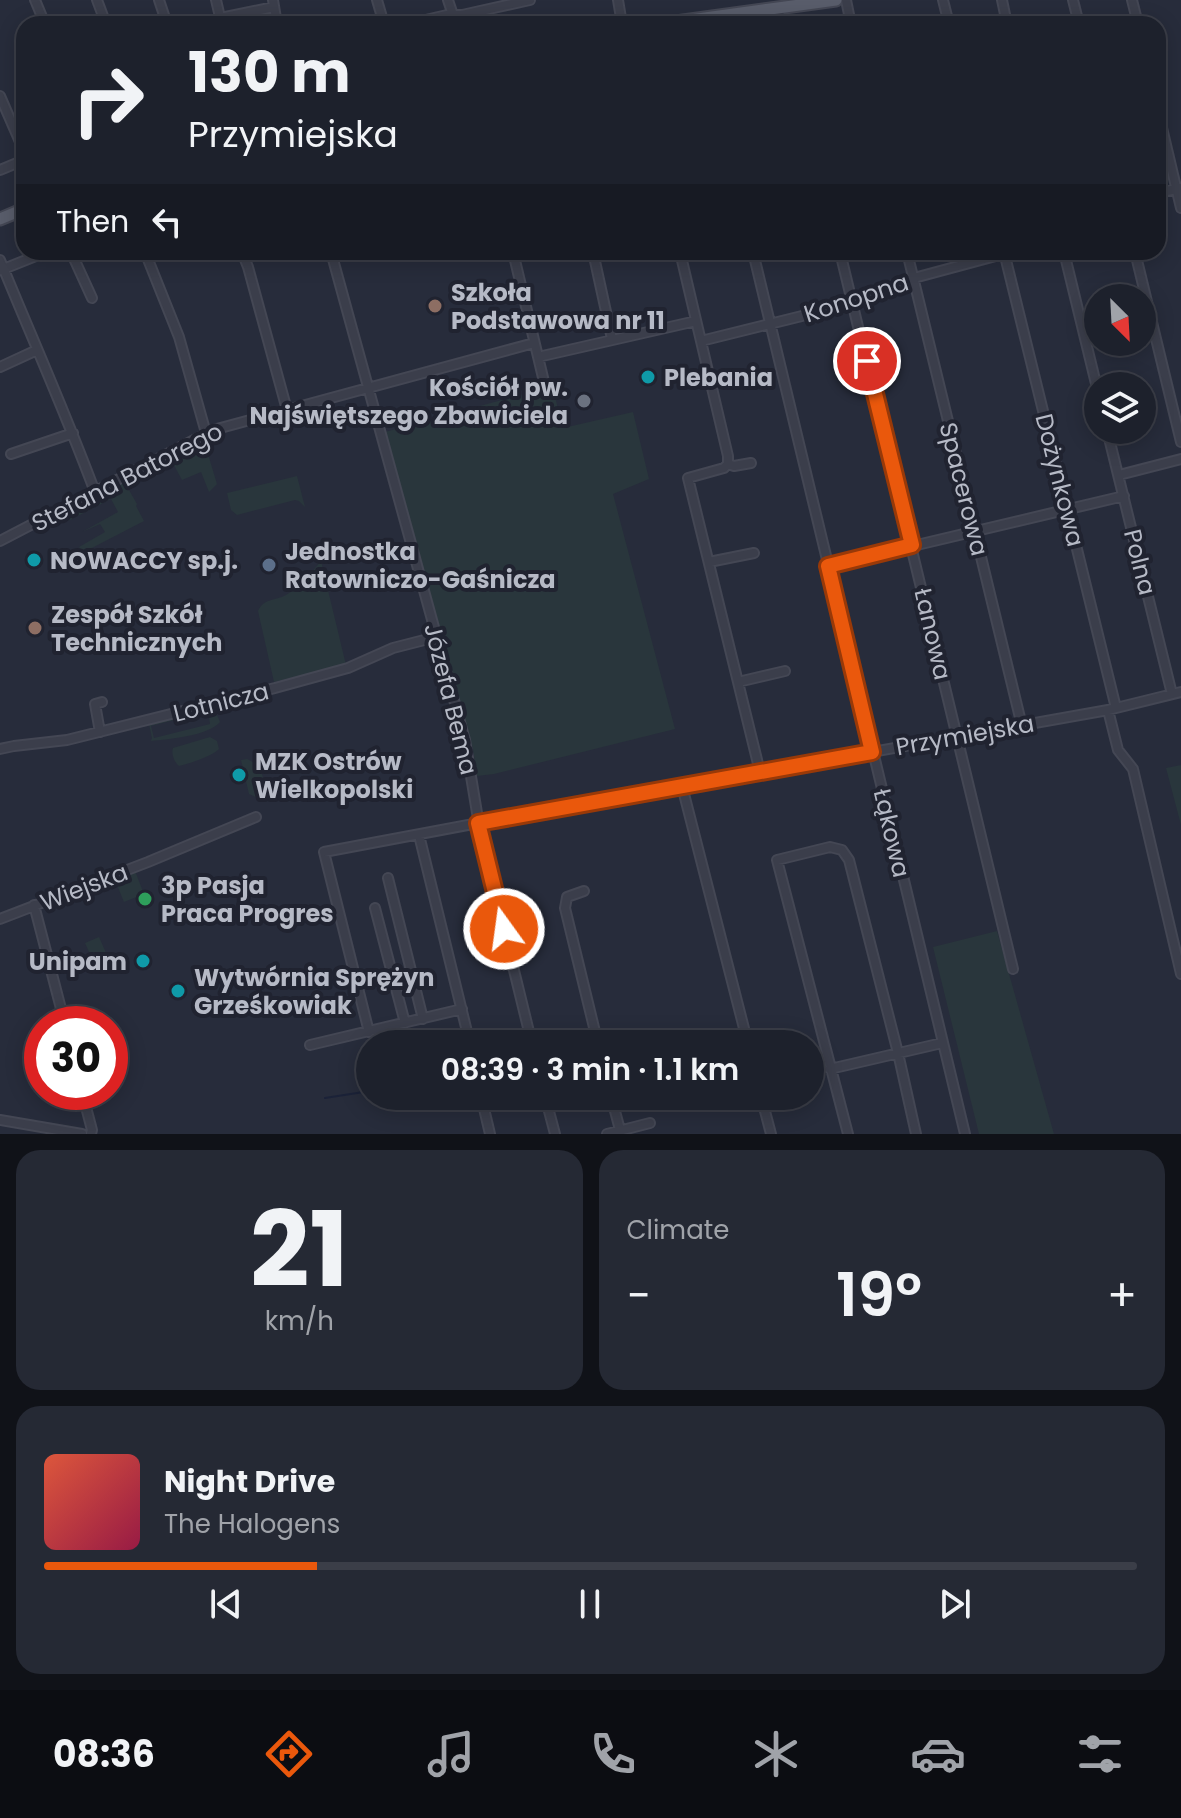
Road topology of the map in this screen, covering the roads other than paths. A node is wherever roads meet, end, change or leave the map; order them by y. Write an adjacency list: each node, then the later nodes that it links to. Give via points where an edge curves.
1 (836, 0): 4 (main road)
2 (524, 1): 6 (street)
3 (273, 3): 5 (street)
4 (778, 8): 7 (main road); 8 (street)
5 (224, 16)
6 (461, 16)
7 (729, 16)
8 (780, 16)
9 (0, 96): 10 (street)
10 (16, 133)
11 (1166, 140): 12 (street)
12 (1179, 188): 13 (street)
13 (1181, 208)
14 (22, 260): 29 (street)
15 (75, 260): 31 (street)
16 (148, 260): 46 (street, via 179,337)
17 (245, 260): 44 (street)
18 (333, 260): 43 (street, Józefa Bema)
19 (515, 260): 37 (street)
20 (595, 260): 35 (street)
21 (682, 260): 33 (street)
22 (755, 260): 34 (street, Łąkowa)
23 (842, 260): 32 (street, Łanowa)
24 (909, 260): 30 (street, Spacerowa)
25 (980, 260): 30 (street, Konopna)
26 (1008, 260): 56 (street, Dożynkowa)
27 (1066, 260): 41 (street)
28 (1137, 260): 47 (street)
29 (1, 267): 38 (street)
30 (914, 278): 32 (street, Konopna); 57 (street, Spacerowa)
31 (92, 298)
32 (852, 300): 34 (street, Konopna); 59 (street, Łanowa)
33 (696, 321): 35 (street); 36 (street)
34 (770, 325): 36 (street, Konopna); 62 (street, Łąkowa)
35 (612, 339): 39 (street)
36 (701, 341): 52 (street)
37 (534, 343): 39 (street); 43 (street, Stefana Batorego)
38 (37, 350): 40 (street); 45 (street)
39 (538, 357): 42 (street)
40 (0, 367)
41 (1093, 372)
42 (545, 386)
43 (368, 388): 44 (street, Stefana Batorego); 63 (street, Józefa Bema)
44 (287, 410): 46 (street, Stefana Batorego)
45 (73, 433): 49 (street); 54 (street)
46 (206, 433): 54 (street, Stefana Batorego)
47 (1181, 442)
48 (1111, 444): 53 (street, Polna)
49 (11, 454)
50 (1181, 459): 53 (street)
51 (751, 463): 52 (street)
52 (728, 464): 61 (street, via 688,478)
53 (1119, 475): 55 (street, Polna)
54 (95, 492): 58 (street, Stefana Batorego)
55 (1124, 496): 56 (street); 66 (street, Polna)
56 (1067, 510): 57 (street); 68 (street, Dożynkowa)
57 (975, 531): 59 (street); 69 (street, Spacerowa)
58 (0, 541)
59 (912, 545): 62 (street); 71 (street, Łanowa)
60 (754, 553): 61 (street)
61 (709, 562): 65 (street)
62 (828, 566): 73 (street, Łąkowa)
63 (436, 637): 70 (street, Lotnicza, via 329,674); 77 (street, Józefa Bema, via 467,750)
64 (785, 671): 65 (street)
65 (738, 682): 74 (street)
66 (1176, 693): 68 (street, Przymiejska)
67 (102, 702): 70 (street, via 95,704)
68 (1112, 709): 69 (street, Przymiejska); 85 (street, Dożynkowa, via 1118,750 1133,769)
69 (1022, 726): 71 (street, Przymiejska)
70 (100, 732): 72 (street, Lotnicza)
71 (957, 737): 73 (street, Przymiejska); 84 (street, Łanowa)
72 (0, 749)
73 (872, 752): 74 (street, Przymiejska); 97 (street, Łąkowa)
74 (760, 772): 75 (street, Przymiejska)
75 (682, 786): 77 (street, Przymiejska); 95 (street)
76 (256, 817): 81 (street, Wiejska)
77 (478, 823): 78 (street, Przymiejska); 93 (street, Józefa Bema)
78 (419, 835): 87 (street); 90 (street, Przymiejska, via 324,852)
79 (388, 878): 88 (street)
80 (584, 891): 94 (street, via 567,897 565,908)
81 (34, 905): 83 (street, Wiejska); 86 (street)
82 (375, 908): 89 (street)
83 (0, 919)
84 (1013, 969)
85 (1181, 974)
86 (60, 1006)
87 (462, 1009): 88 (street); 92 (street)
88 (423, 1019): 89 (street)
89 (405, 1023): 91 (street)
90 (368, 1030)
91 (377, 1030)
92 (467, 1030)
93 (529, 1030)
94 (595, 1030)
95 (744, 1030)
96 (356, 1035): 98 (street)
97 (942, 1043): 99 (street); 117 (street, Łąkowa)
98 (310, 1045)
99 (898, 1053): 100 (street); 100 (street, via 849,860 842,850 830,847 777,860); 116 (street)
100 (830, 1069): 115 (street)
101 (86, 1110): 110 (street)
102 (484, 1110): 111 (street)
103 (549, 1110): 112 (street)
104 (615, 1110): 108 (street)
105 (765, 1110): 114 (street)
106 (0, 1120): 109 (street)
107 (650, 1123): 108 (street)
108 (620, 1130): 113 (street)
109 (82, 1134)
110 (91, 1134)
111 (490, 1134)
112 (555, 1134)
113 (607, 1134)
114 (771, 1134)
115 (848, 1134)
116 (916, 1134)
117 (965, 1134)

